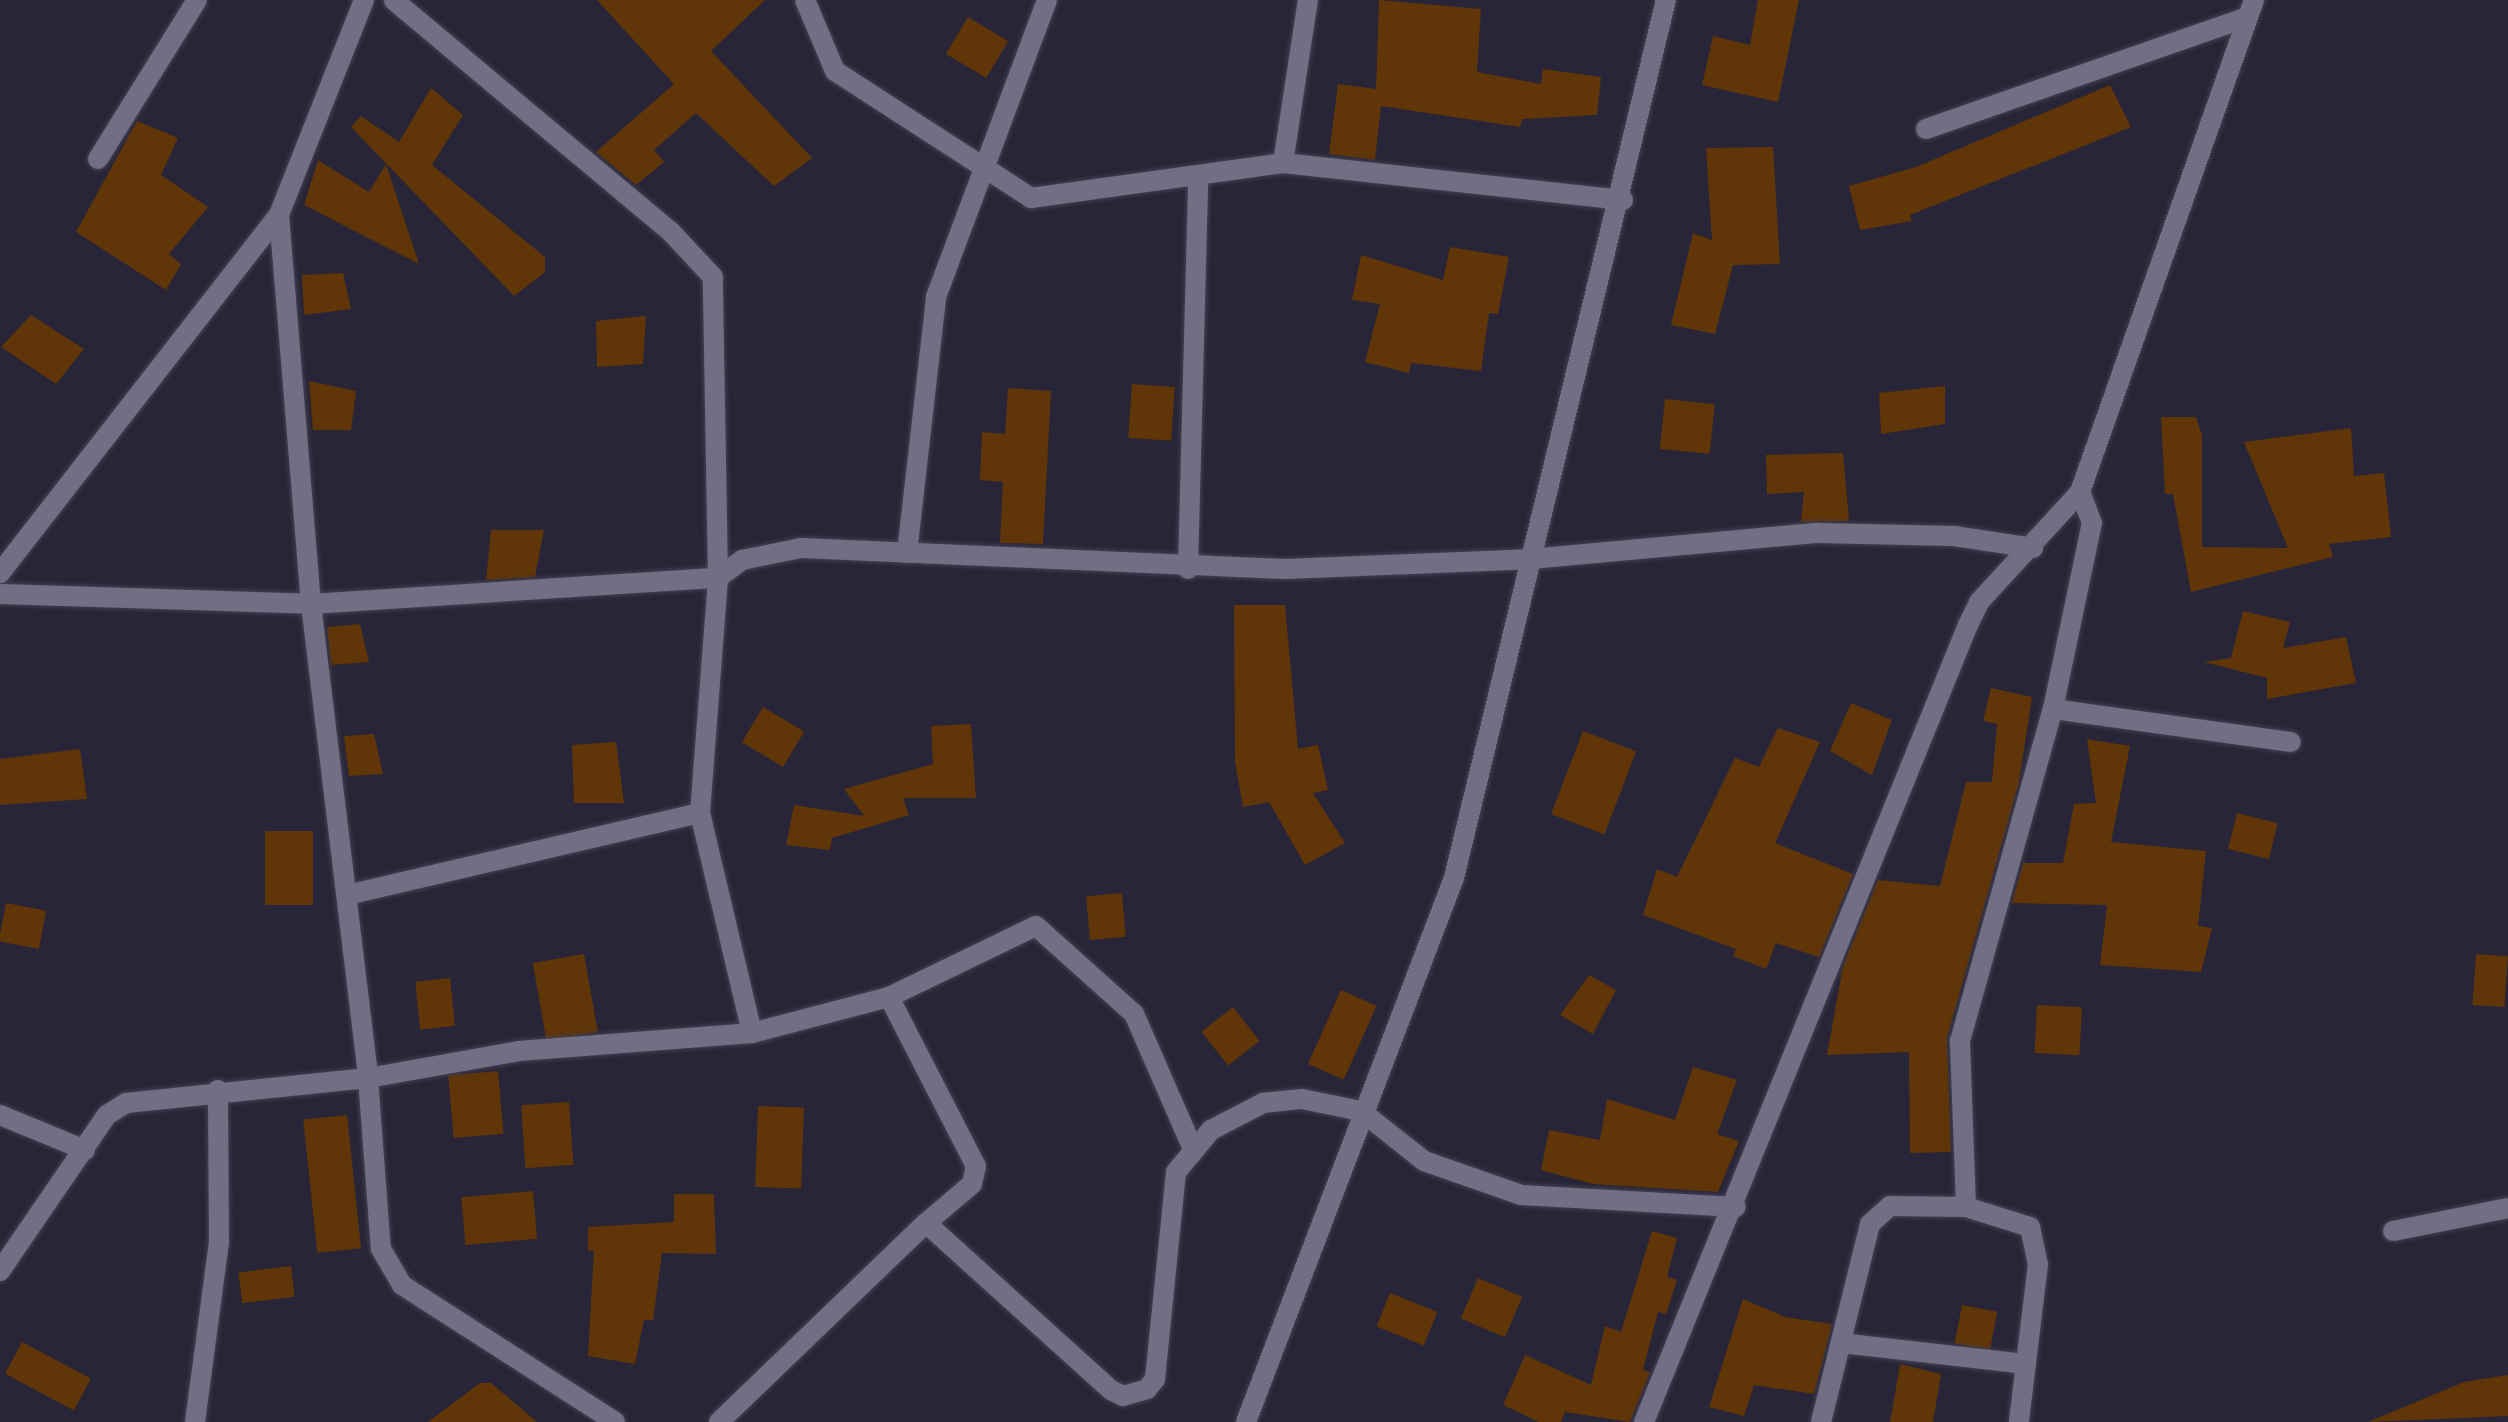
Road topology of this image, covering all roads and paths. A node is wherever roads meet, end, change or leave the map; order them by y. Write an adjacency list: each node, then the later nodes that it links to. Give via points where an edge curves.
1 (197, 0): 10 (street)
2 (364, 0): 15 (street)
3 (394, 0): 22 (street, via 671,232 713,277)
4 (805, 0): 12 (street, via 835,71)
5 (1047, 0): 12 (street)
6 (1308, 0): 11 (street)
7 (1666, 0): 14 (street)
8 (2251, 8): 9 (street); 16 (street)
9 (1926, 129)
10 (98, 159)
11 (1283, 163): 13 (street); 14 (street)
12 (980, 167): 13 (street, via 1014,192 1051,200); 18 (street, via 930,320)
13 (1198, 177): 20 (street)
14 (1623, 200): 19 (street)
15 (279, 215): 21 (street); 24 (street)
16 (2080, 492): 17 (street); 25 (street, via 2092,523)
17 (2033, 548): 19 (street, via 1954,536 1818,533); 37 (street, via 1979,602 1968,625)
18 (907, 553): 20 (street); 22 (street, via 773,549)
19 (1530, 559): 20 (street); 33 (street, via 1454,878)
20 (1188, 569)
21 (0, 573)
22 (718, 578): 24 (street); 27 (street)
23 (0, 594): 24 (street)
24 (311, 604): 28 (street)
25 (2053, 709): 26 (street); 38 (street, via 1960,1041)
26 (2291, 742)
27 (700, 813): 28 (street); 30 (street)
28 (347, 895): 31 (street)
29 (889, 997): 30 (street); 35 (street, via 1042,926 1134,1014); 40 (street, via 976,1166 972,1184)
30 (752, 1033): 31 (street, via 519,1051)
31 (368, 1078): 32 (street); 46 (street, via 387,1264 402,1285)
32 (218, 1090): 36 (street, via 126,1103 107,1115); 45 (street, via 219,1241)
33 (1361, 1111): 35 (street, via 1302,1099 1263,1103 1235,1113); 37 (street, via 1424,1161 1521,1195); 48 (street)
34 (0, 1115): 36 (street)
35 (1192, 1147): 40 (street, via 1169,1191 1155,1379 1135,1395 1111,1390)
36 (85, 1150): 42 (street)
37 (1736, 1207): 49 (street)
38 (1966, 1207): 43 (street, via 1890,1206 1878,1213); 44 (street, via 2013,1218 2030,1227 2038,1244)
39 (2508, 1208): 41 (street)
40 (926, 1223): 47 (street)
41 (2393, 1231)
42 (0, 1271)
43 (1841, 1343): 44 (street); 50 (street)
44 (2026, 1364): 51 (street)
45 (195, 1422)
46 (615, 1422)
47 (719, 1422)
48 (1246, 1422)
49 (1644, 1422)
50 (1821, 1422)
51 (2019, 1422)

